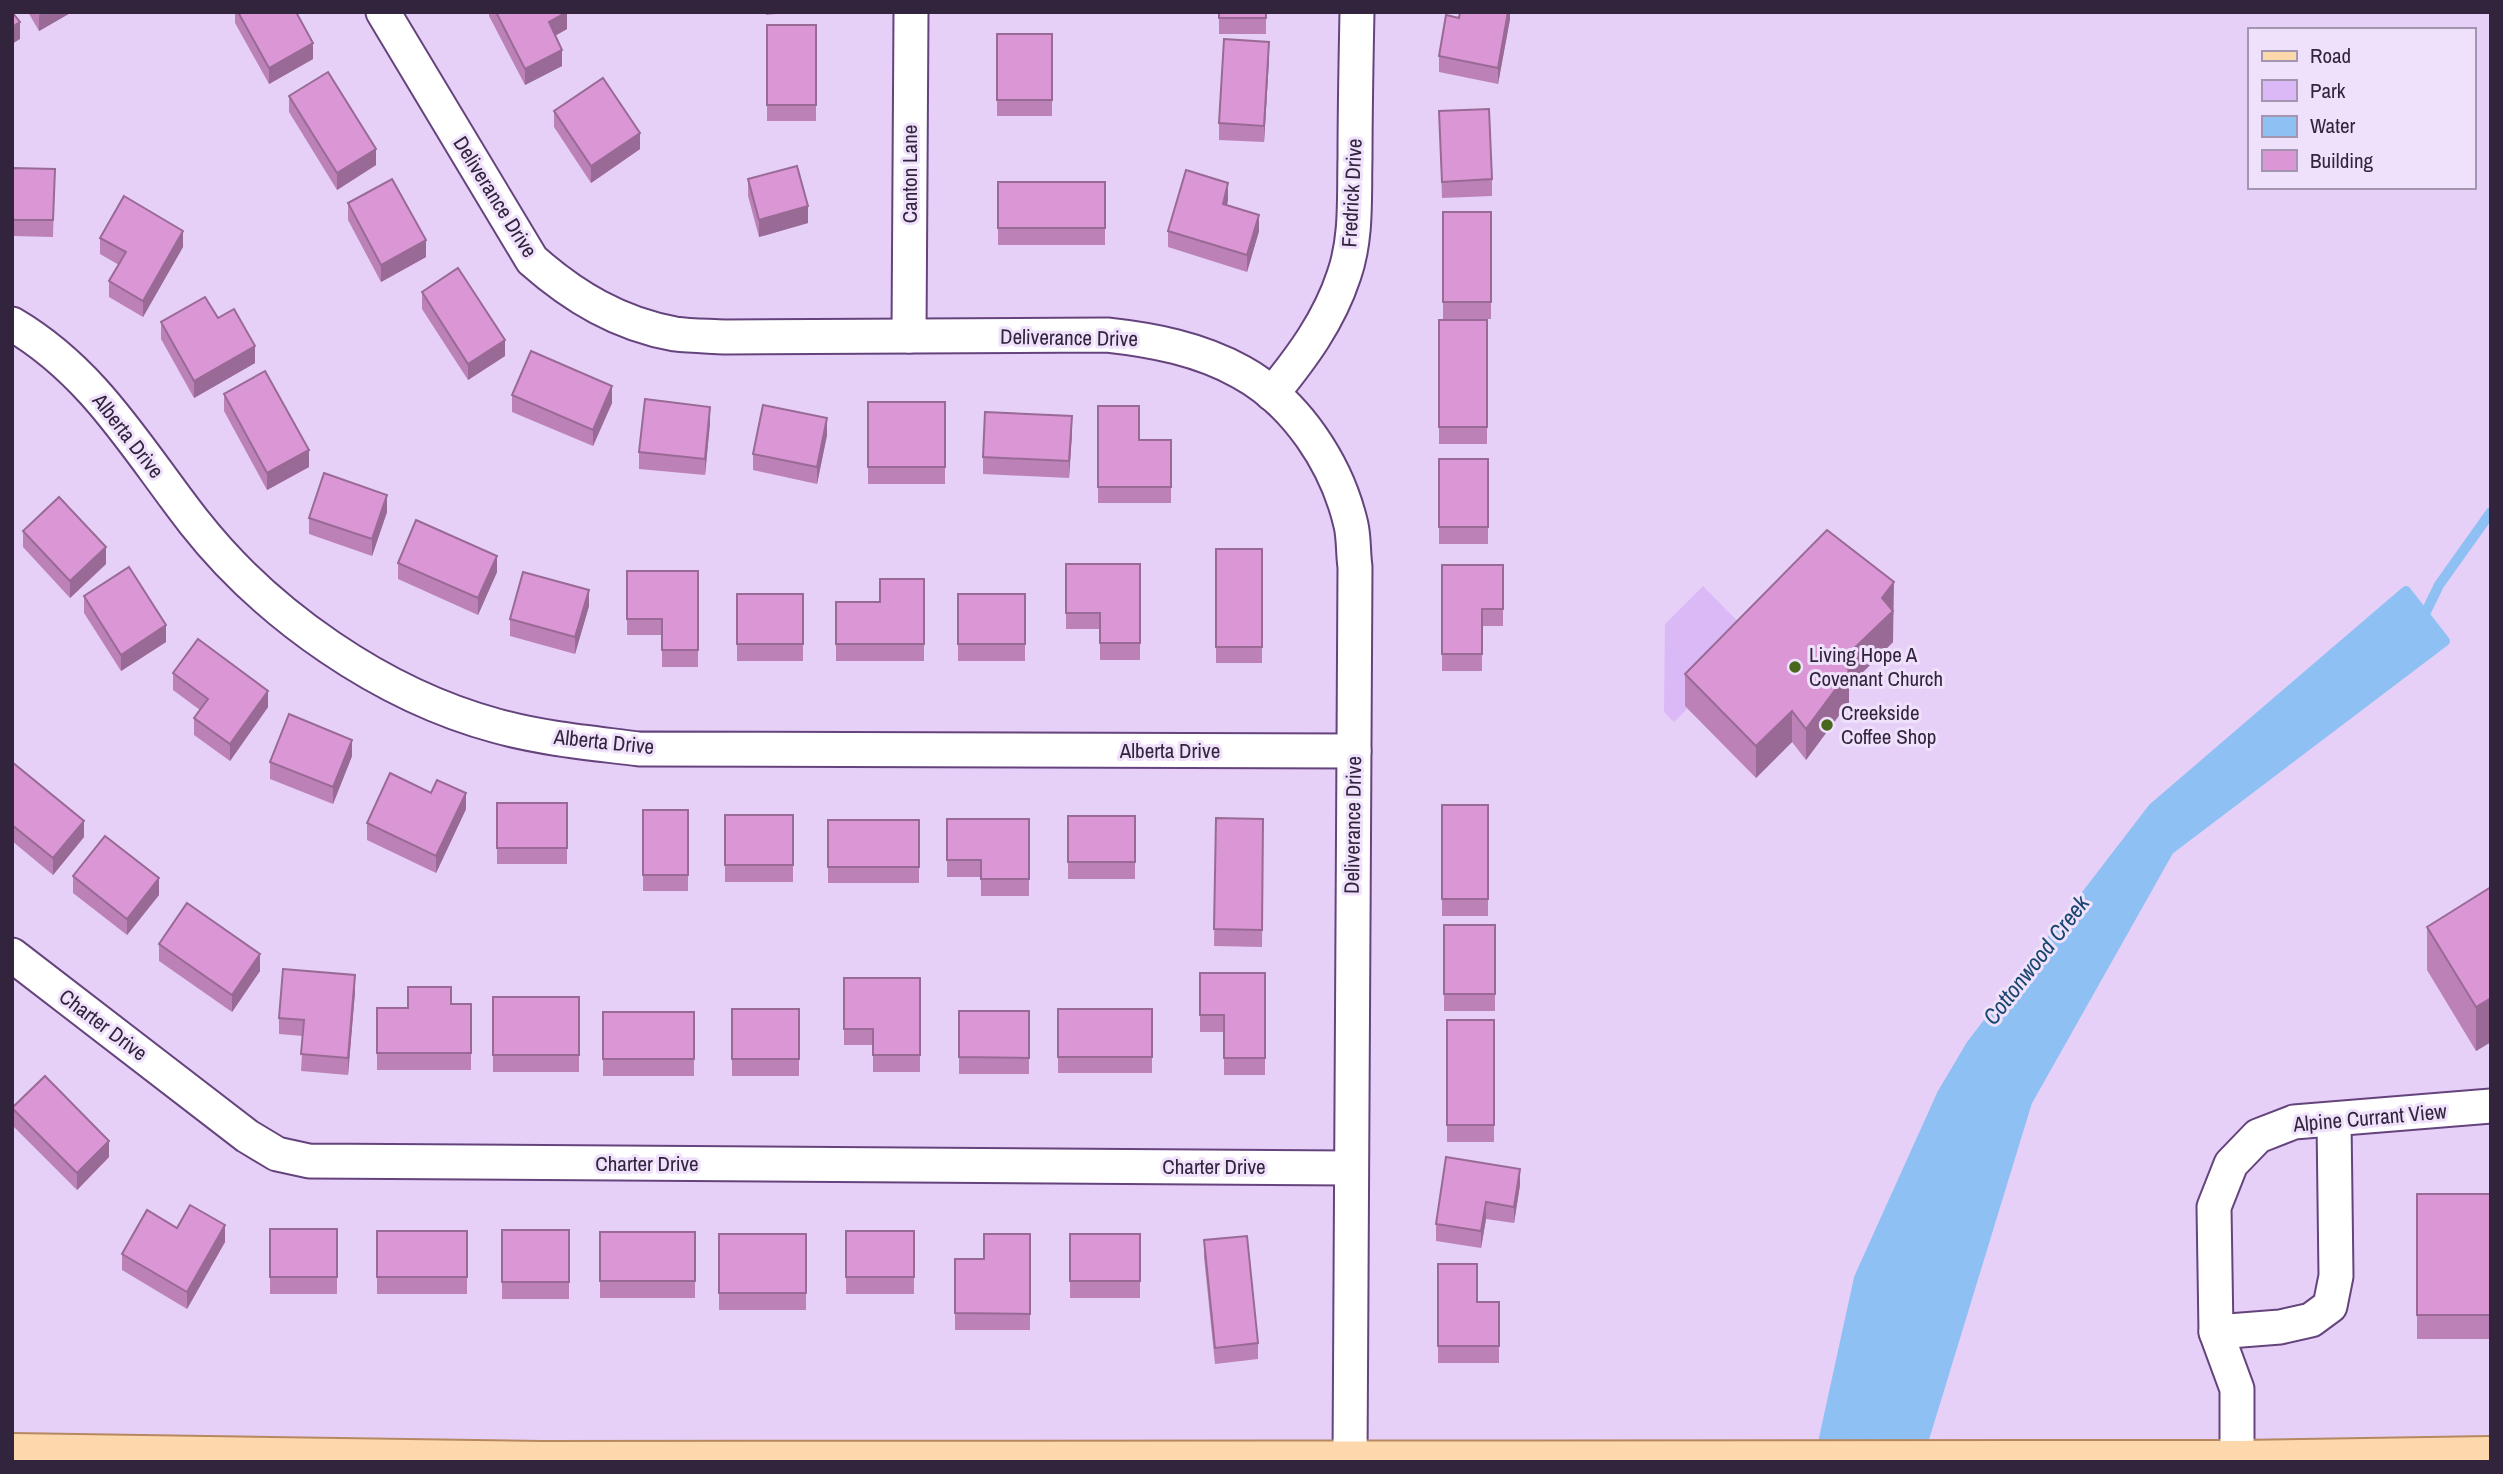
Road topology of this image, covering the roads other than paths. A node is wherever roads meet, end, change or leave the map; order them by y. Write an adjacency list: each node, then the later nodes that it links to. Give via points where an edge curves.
1 (383, 12): 5 (street, Deliverance Drive, via 532,260 563,288 600,309 676,334)
2 (911, 12): 5 (street, Canton Lane)
3 (1357, 12): 6 (street, Fredrick Drive, via 1352,240 1329,313 1306,352)
4 (12, 324): 7 (street, Alberta Drive, via 40,341 83,379 209,541 254,590 348,659 388,682 496,726 639,749)
5 (909, 336): 6 (street, Deliverance Drive, via 1107,335 1146,339 1241,372)
6 (1272, 394): 7 (street, Deliverance Drive, via 1325,456 1351,525)
7 (1354, 751): 11 (street, Deliverance Drive)
8 (18, 972): 11 (street, Charter Drive, via 247,1136 276,1154 309,1161)
9 (2491, 1106): 10 (street, Alpine Currant View)
10 (2334, 1120): 12 (street, Alpine Currant View, via 2294,1122 2258,1136 2231,1164 2214,1207); 12 (street, via 2336,1276 2330,1306 2301,1323)
11 (1350, 1168): 17 (street, Deliverance Drive)
12 (2216, 1332): 18 (street, Alpine Currant View, via 2237,1389)
13 (12, 1453): 17 (main road, via 542,1461)
14 (2491, 1457): 18 (main road)
15 (1768, 1460): 16 (main road); 17 (main road)
16 (2058, 1460): 18 (main road)
17 (1350, 1461)
18 (2237, 1461)

